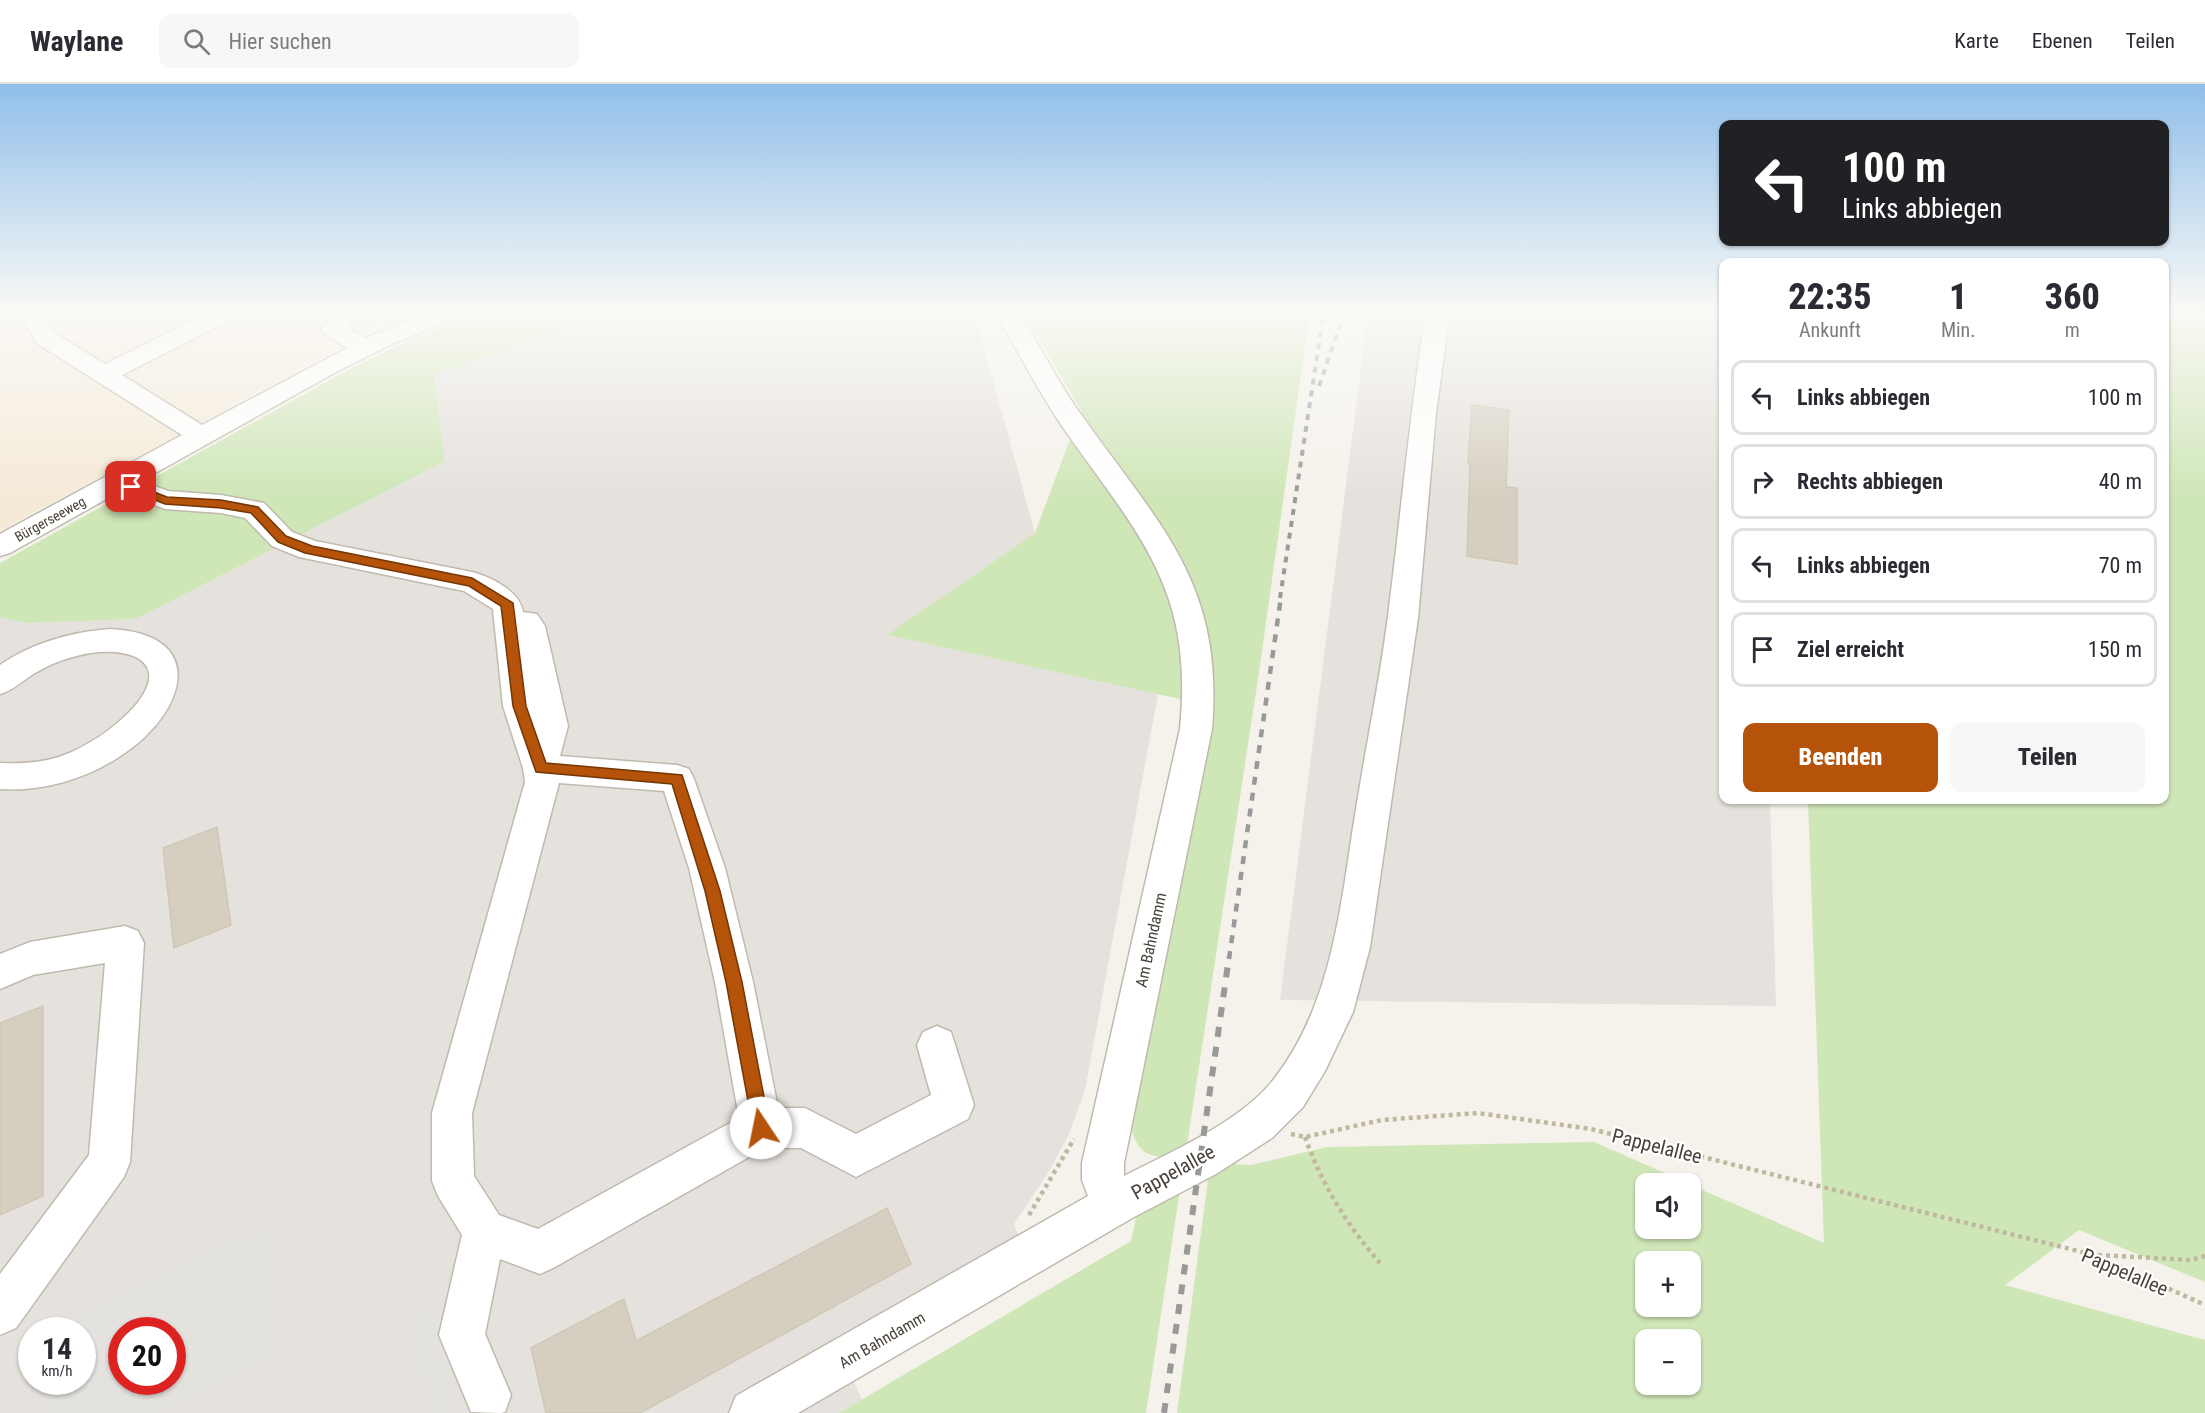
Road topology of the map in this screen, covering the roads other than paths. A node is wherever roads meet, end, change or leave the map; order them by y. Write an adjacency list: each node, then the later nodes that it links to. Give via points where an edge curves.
1 (318, 373): 5 (street, Bürgerseeweg)
2 (1043, 373): 14 (street, Am Bahndamm, via 1163,550 1185,602 1197,655 1200,693 1196,729 1103,1162 1103,1180)
3 (1429, 373): 14 (street, Pappelallee, via 1403,618 1351,947 1334,1012 1311,1058 1274,1110 1201,1158)
4 (105, 374): 5 (street)
5 (201, 436): 6 (street, Bürgerseeweg)
6 (118, 482): 7 (street, Bürgerseeweg); 9 (street, via 165,500 254,510 282,539 309,550 472,582 507,603 519,706)
7 (0, 546)
8 (0, 682): 10 (street, via 46,654 108,639 134,642 153,652 163,667 163,686 152,708 132,730 103,751 69,767 34,776)
9 (540, 768): 13 (street, via 677,779 712,891 734,982); 15 (street, via 542,782 452,1113 453,1181)
10 (0, 776)
11 (0, 972): 16 (street, via 30,959 125,943 109,1162)
12 (937, 1045): 13 (street, via 954,1105 856,1156 805,1128)
13 (761, 1128): 15 (street, via 540,1252)
14 (1113, 1205): 18 (street, Am Bahndamm)
15 (484, 1231): 17 (street, via 462,1335)
16 (0, 1312)
17 (488, 1395)
18 (753, 1413)

